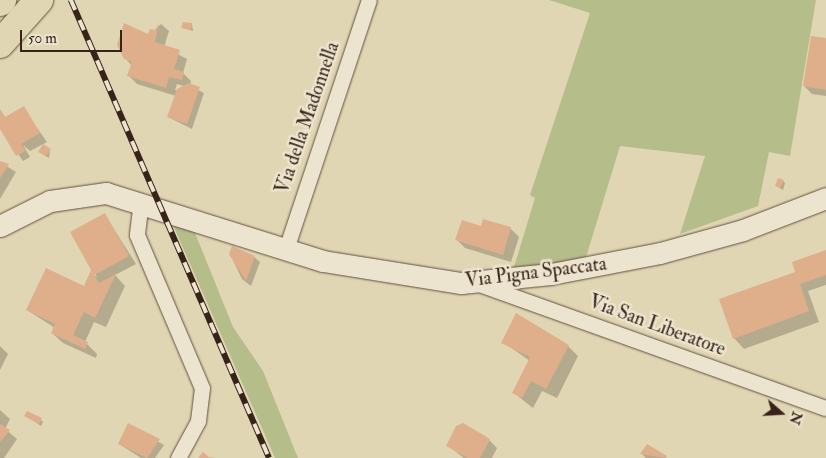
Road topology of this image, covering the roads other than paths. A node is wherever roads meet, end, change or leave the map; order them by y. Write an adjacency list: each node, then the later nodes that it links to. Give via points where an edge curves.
1 (38, 0): 3 (highway)
2 (369, 0): 7 (street, Via della Madonnella)
3 (0, 44)
4 (135, 198): 6 (main road, Via Pigna Spaccata, via 80,194 50,202); 7 (main road, Via Pigna Spaccata); 10 (street, via 137,235 202,388 198,421)
5 (826, 198): 8 (main road, Via Pigna Spaccata, via 743,230 660,253 551,274)
6 (0, 226)
7 (286, 249): 8 (main road, Via Pigna Spaccata, via 366,271)
8 (475, 282): 9 (street, Via San Liberatore)
9 (826, 408)
10 (178, 458)

